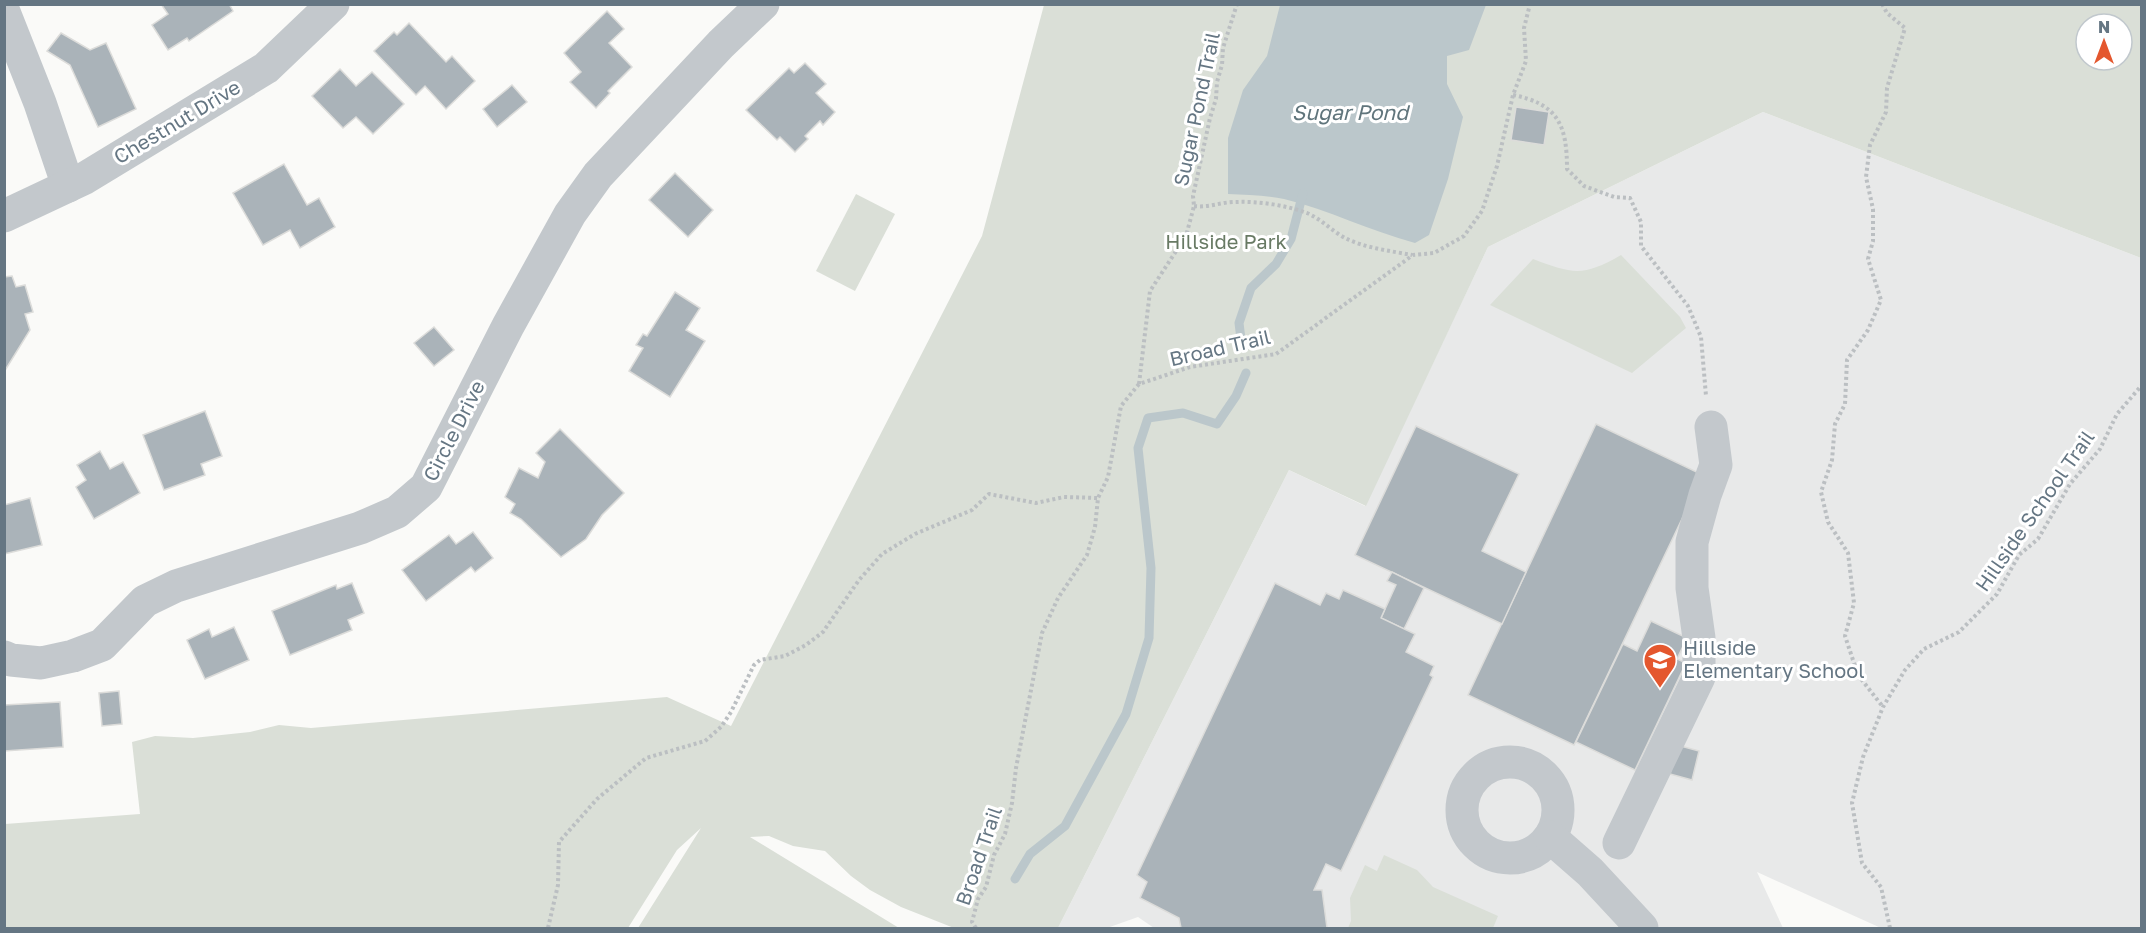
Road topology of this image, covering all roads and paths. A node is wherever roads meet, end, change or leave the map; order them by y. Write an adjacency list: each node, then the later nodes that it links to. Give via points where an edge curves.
1 (333, 4): 8 (street, Chestnut Drive, via 266,68)
2 (763, 4): 16 (street, Circle Drive, via 598,176 570,214 426,487 412,501 360,528 176,586 145,601 102,645 73,657 41,663)
3 (1237, 4): 9 (path, Sugar Pond Trail, via 1223,48)
4 (1530, 4): 7 (path, Broad Trail, via 1524,27 1526,62)
5 (1882, 4): 17 (path, via 1905,27 1887,88 1886,112 1870,145 1866,177 1873,209 1873,241 1868,259 1881,300 1868,330 1847,360 1845,404 1835,424 1832,460 1821,492 1828,522 1848,553 1854,603 1845,636 1858,675)
6 (4, 12): 8 (street)
7 (1513, 95): 11 (path, Broad Trail, via 1482,211 1464,236 1434,253); 14 (path, via 1551,109 1567,147 1567,169 1584,186 1614,197 1630,198 1641,222 1641,246 1688,306 1701,337)
8 (68, 186): 10 (street, Chestnut Drive)
9 (1194, 206): 11 (path, Sugar Pond Trail, via 1256,202 1285,207 1307,213 1348,240); 12 (path, via 1186,236 1150,291)
10 (4, 216)
11 (1413, 255): 12 (path, Broad Trail, via 1276,354 1190,368)
12 (1139, 384): 15 (path, Broad Trail, via 1121,406 1108,477)
13 (2142, 385): 17 (path, Hillside School Trail, via 2117,414 2100,449 2070,484 2038,539 2019,555 1997,594 1959,632 1924,649 1905,670)
14 (1711, 427): 19 (street, via 1716,465 1692,542 1699,677)
15 (1098, 498): 20 (path, via 1064,497 1036,503 989,494 972,510 915,534 882,554 823,632 785,656 760,660 754,665 731,712 705,741 646,758 597,799 559,842 558,885); 21 (path, Broad Trail, via 1087,555 1058,598 1042,633 1012,803 1005,834 978,899 972,922)
16 (4, 657)
17 (1883, 707): 23 (path, Hillside School Trail, via 1863,757 1852,803 1862,863 1881,887)
18 (1550, 837): 22 (street, via 1590,872)
19 (1619, 843)
20 (548, 928)
21 (976, 928)
22 (1642, 928)
23 (1890, 928)

